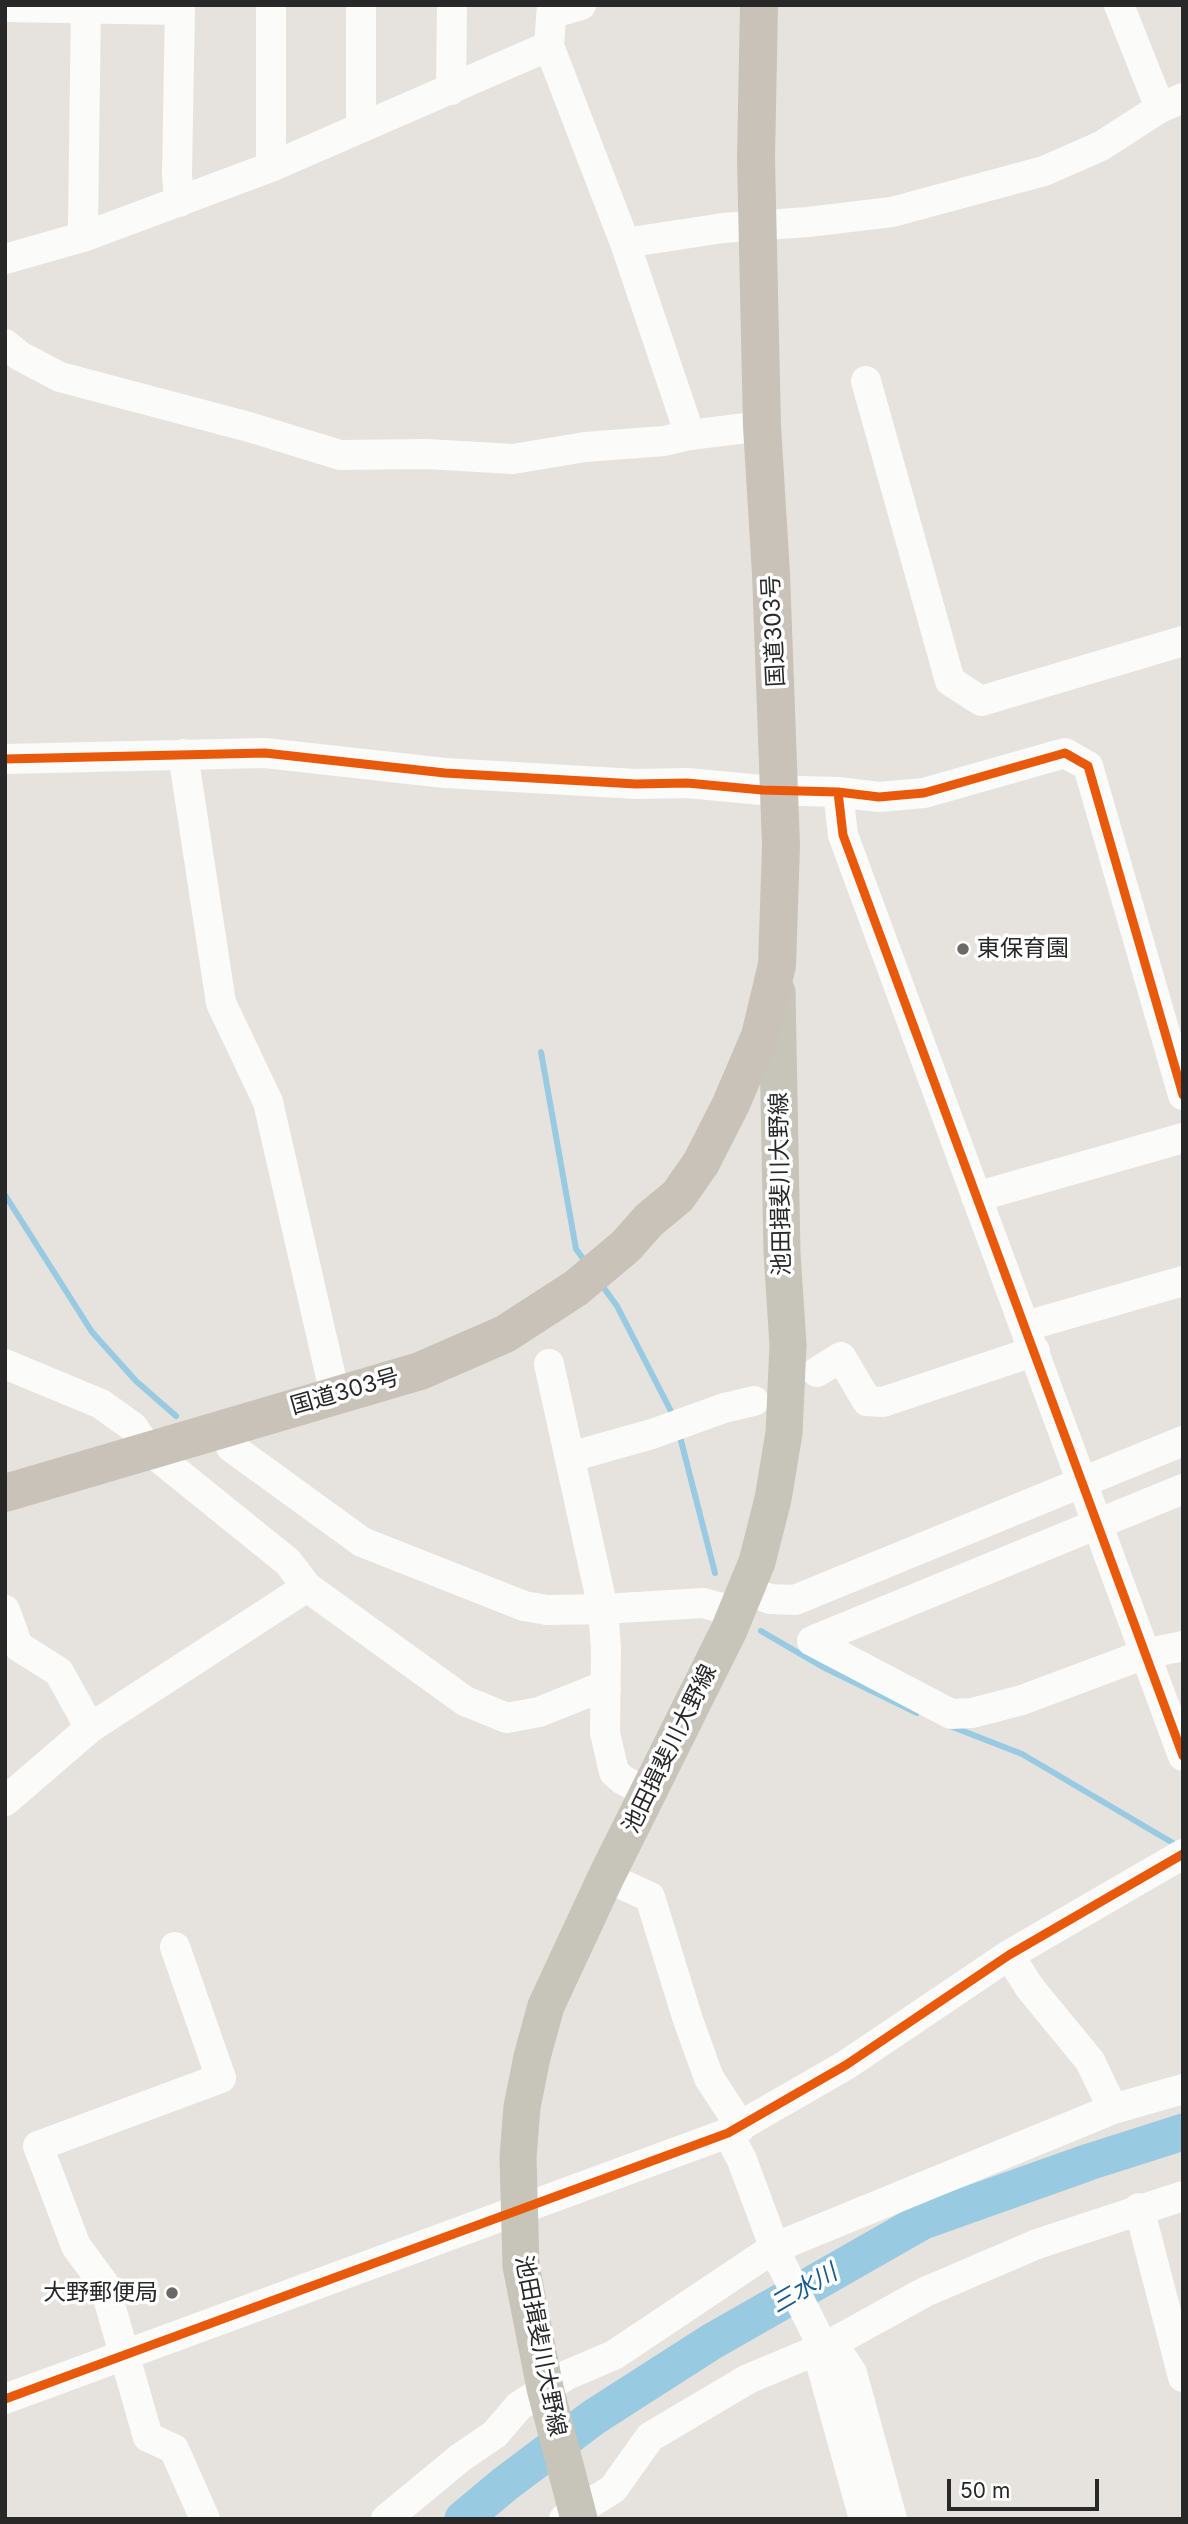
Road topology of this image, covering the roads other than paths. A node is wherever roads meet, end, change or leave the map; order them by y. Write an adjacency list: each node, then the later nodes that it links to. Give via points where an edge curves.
1 (271, 5): 15 (street)
2 (361, 5): 14 (street)
3 (452, 5): 12 (street)
4 (741, 5): 22 (highway, 国道303号)
5 (759, 5): 22 (highway, 国道303号)
6 (1119, 5): 13 (street)
7 (5, 7): 8 (street)
8 (86, 7): 9 (street); 17 (street)
9 (180, 7): 16 (street)
10 (562, 8): 11 (street)
11 (550, 46): 12 (street); 18 (street)
12 (451, 90): 14 (street)
13 (1171, 103): 18 (street, via 1101,146 1044,171 892,212 723,228)
14 (361, 128): 15 (street)
15 (271, 167): 16 (street)
16 (179, 202): 17 (street)
17 (86, 236): 19 (street)
18 (625, 243): 23 (street)
19 (5, 259)
20 (5, 344): 23 (street, via 60,377 249,426 340,455 513,460)
21 (866, 381): 24 (street, via 950,681 981,701)
22 (756, 427): 23 (street); 27 (highway, 国道303号)
23 (690, 435)
24 (1183, 642)
25 (183, 754): 26 (street); 27 (street, via 265,753 445,773); 39 (street, via 221,1003 268,1102)
26 (5, 759)
27 (771, 789): 28 (street); 29 (highway, 国道303号); 33 (highway, 国道303号, via 763,846 758,962 743,1030 716,1102)
28 (838, 792): 30 (street, via 878,797 925,793 1065,752 1088,766); 32 (street, via 844,835)
29 (777, 965): 33 (highway, 国道303号, via 760,1036 731,1104 678,1196); 50 (main road, 池田揖斐川大野線, via 788,1345 784,1433 757,1562)
30 (1183, 1095)
31 (1183, 1138): 32 (street)
32 (976, 1197): 35 (street)
33 (649, 1220): 39 (highway, 国道303号, via 576,1288 505,1334 421,1371)
34 (1183, 1281): 35 (street)
35 (1031, 1339): 38 (street, via 883,1402 867,1401 841,1357); 45 (street)
36 (5, 1364): 43 (street, via 101,1404 133,1427)
37 (549, 1364): 44 (street)
38 (817, 1372)
39 (335, 1395): 41 (highway, 国道303号)
40 (754, 1401): 44 (street)
41 (221, 1428): 43 (highway, 国道303号); 51 (street, via 231,1447 362,1542 524,1606)
42 (1183, 1441): 45 (street)
43 (148, 1449): 47 (highway, 国道303号); 49 (street, via 288,1562)
44 (570, 1457): 51 (street)
45 (1082, 1482): 48 (street); 50 (street, via 795,1600)
46 (1183, 1489): 48 (street)
47 (5, 1493)
48 (1097, 1523): 54 (street); 54 (street, via 812,1641 951,1714 1022,1700)
49 (307, 1587): 55 (street, via 465,1701 507,1718); 56 (street)
50 (741, 1601): 51 (street); 58 (main road, 池田揖斐川大野線)
51 (603, 1609): 55 (street)
52 (5, 1610): 56 (street, via 18,1646 59,1672)
53 (1183, 1646): 54 (street)
54 (1145, 1654): 57 (street)
55 (606, 1689): 58 (street, via 605,1733 614,1772)
56 (90, 1728): 59 (street)
57 (1183, 1756)
58 (648, 1793): 61 (main road, 池田揖斐川大野線)
59 (5, 1801)
60 (1178, 1857): 63 (street)
61 (606, 1877): 66 (street, via 650,1897 688,2021); 69 (main road, 池田揖斐川大野線, via 547,2006 532,2057 517,2157)
62 (175, 1947): 72 (street, via 221,2078 38,2146 76,2246 104,2284)
63 (1009, 1955): 65 (street, via 1090,2061); 66 (street, via 846,2065)
64 (1183, 2089): 65 (street)
65 (1113, 2109): 70 (street)
66 (735, 2130): 69 (street); 70 (street)
67 (1183, 2196): 68 (street)
68 (1139, 2208): 71 (street, via 1037,2244); 73 (street)
69 (517, 2210): 72 (street); 74 (main road, 池田揖斐川大野線, via 521,2266)
70 (776, 2252): 71 (street); 74 (street, via 614,2356 567,2375)
71 (822, 2340): 76 (street, via 650,2437 613,2488); 79 (street, via 821,2364); 80 (street, via 839,2353 852,2373)
72 (125, 2354): 75 (street); 77 (street, via 148,2437 174,2449)
73 (1183, 2377)
74 (547, 2393): 76 (main road, 池田揖斐川大野線); 78 (street, via 519,2406 495,2434)
75 (5, 2399)
76 (573, 2510)
77 (205, 2519)
78 (386, 2519)
79 (864, 2519)
80 (892, 2519)

